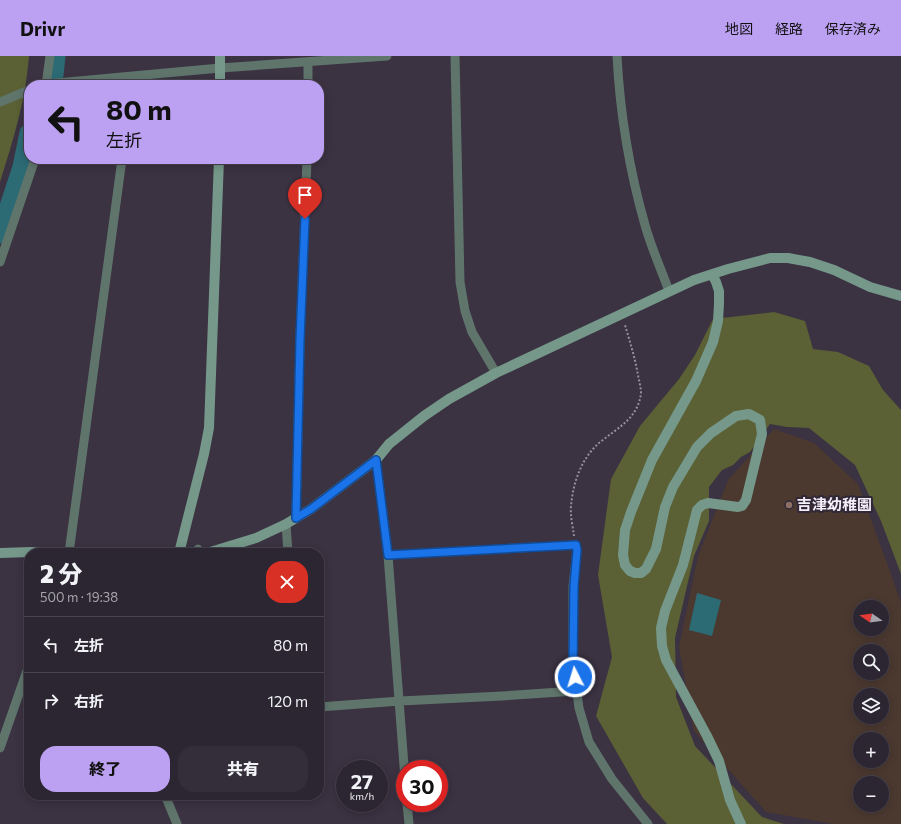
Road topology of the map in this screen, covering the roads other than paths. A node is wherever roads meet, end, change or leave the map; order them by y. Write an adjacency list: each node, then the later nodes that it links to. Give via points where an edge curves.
1 (50, 56): 8 (street)
2 (220, 56): 7 (street)
3 (387, 56): 6 (street)
4 (455, 56): 22 (street, via 460,282 464,311 472,332)
5 (617, 56): 20 (street, via 622,114 630,163 645,226)
6 (308, 62): 7 (street); 11 (street)
7 (220, 68): 9 (street); 10 (street)
8 (47, 80)
9 (90, 80)
10 (220, 80)
11 (308, 80)
12 (24, 92): 13 (street)
13 (0, 102)
14 (33, 164): 18 (street)
15 (121, 164): 26 (street)
16 (220, 164): 27 (street, via 209,428)
17 (307, 164): 24 (street)
18 (0, 262)
19 (712, 274): 20 (street); 21 (street, via 770,258 788,258 834,270 870,287); 44 (street, via 719,291 718,321 713,342 696,381 646,474 625,530 623,555 625,565 630,571 641,573 646,569 657,545 665,507 673,487 698,448 711,433 736,416 749,414 760,420 762,434 746,500 738,507 708,503 697,510 683,566 665,611 662,628 662,646 666,660 707,736)
20 (669, 291): 22 (street)
21 (901, 296)
22 (496, 373): 23 (street, via 424,416 389,444)
23 (376, 460): 24 (street); 32 (street)
24 (296, 518): 25 (street)
25 (286, 524): 28 (street, via 256,538); 29 (street)
26 (69, 548)
27 (180, 548)
28 (217, 548)
29 (288, 548)
30 (24, 552): 31 (street)
31 (0, 554)
32 (388, 555): 34 (street, via 576,545 573,664); 35 (street)
33 (24, 679): 37 (street)
34 (576, 691): 35 (street); 43 (street, via 589,742 612,779)
35 (400, 701): 36 (street); 38 (street)
36 (324, 707)
37 (0, 748)
38 (404, 760)
39 (167, 800): 41 (street)
40 (408, 812): 42 (street)
41 (177, 824)
42 (409, 824)
43 (648, 824)
44 (741, 824)

